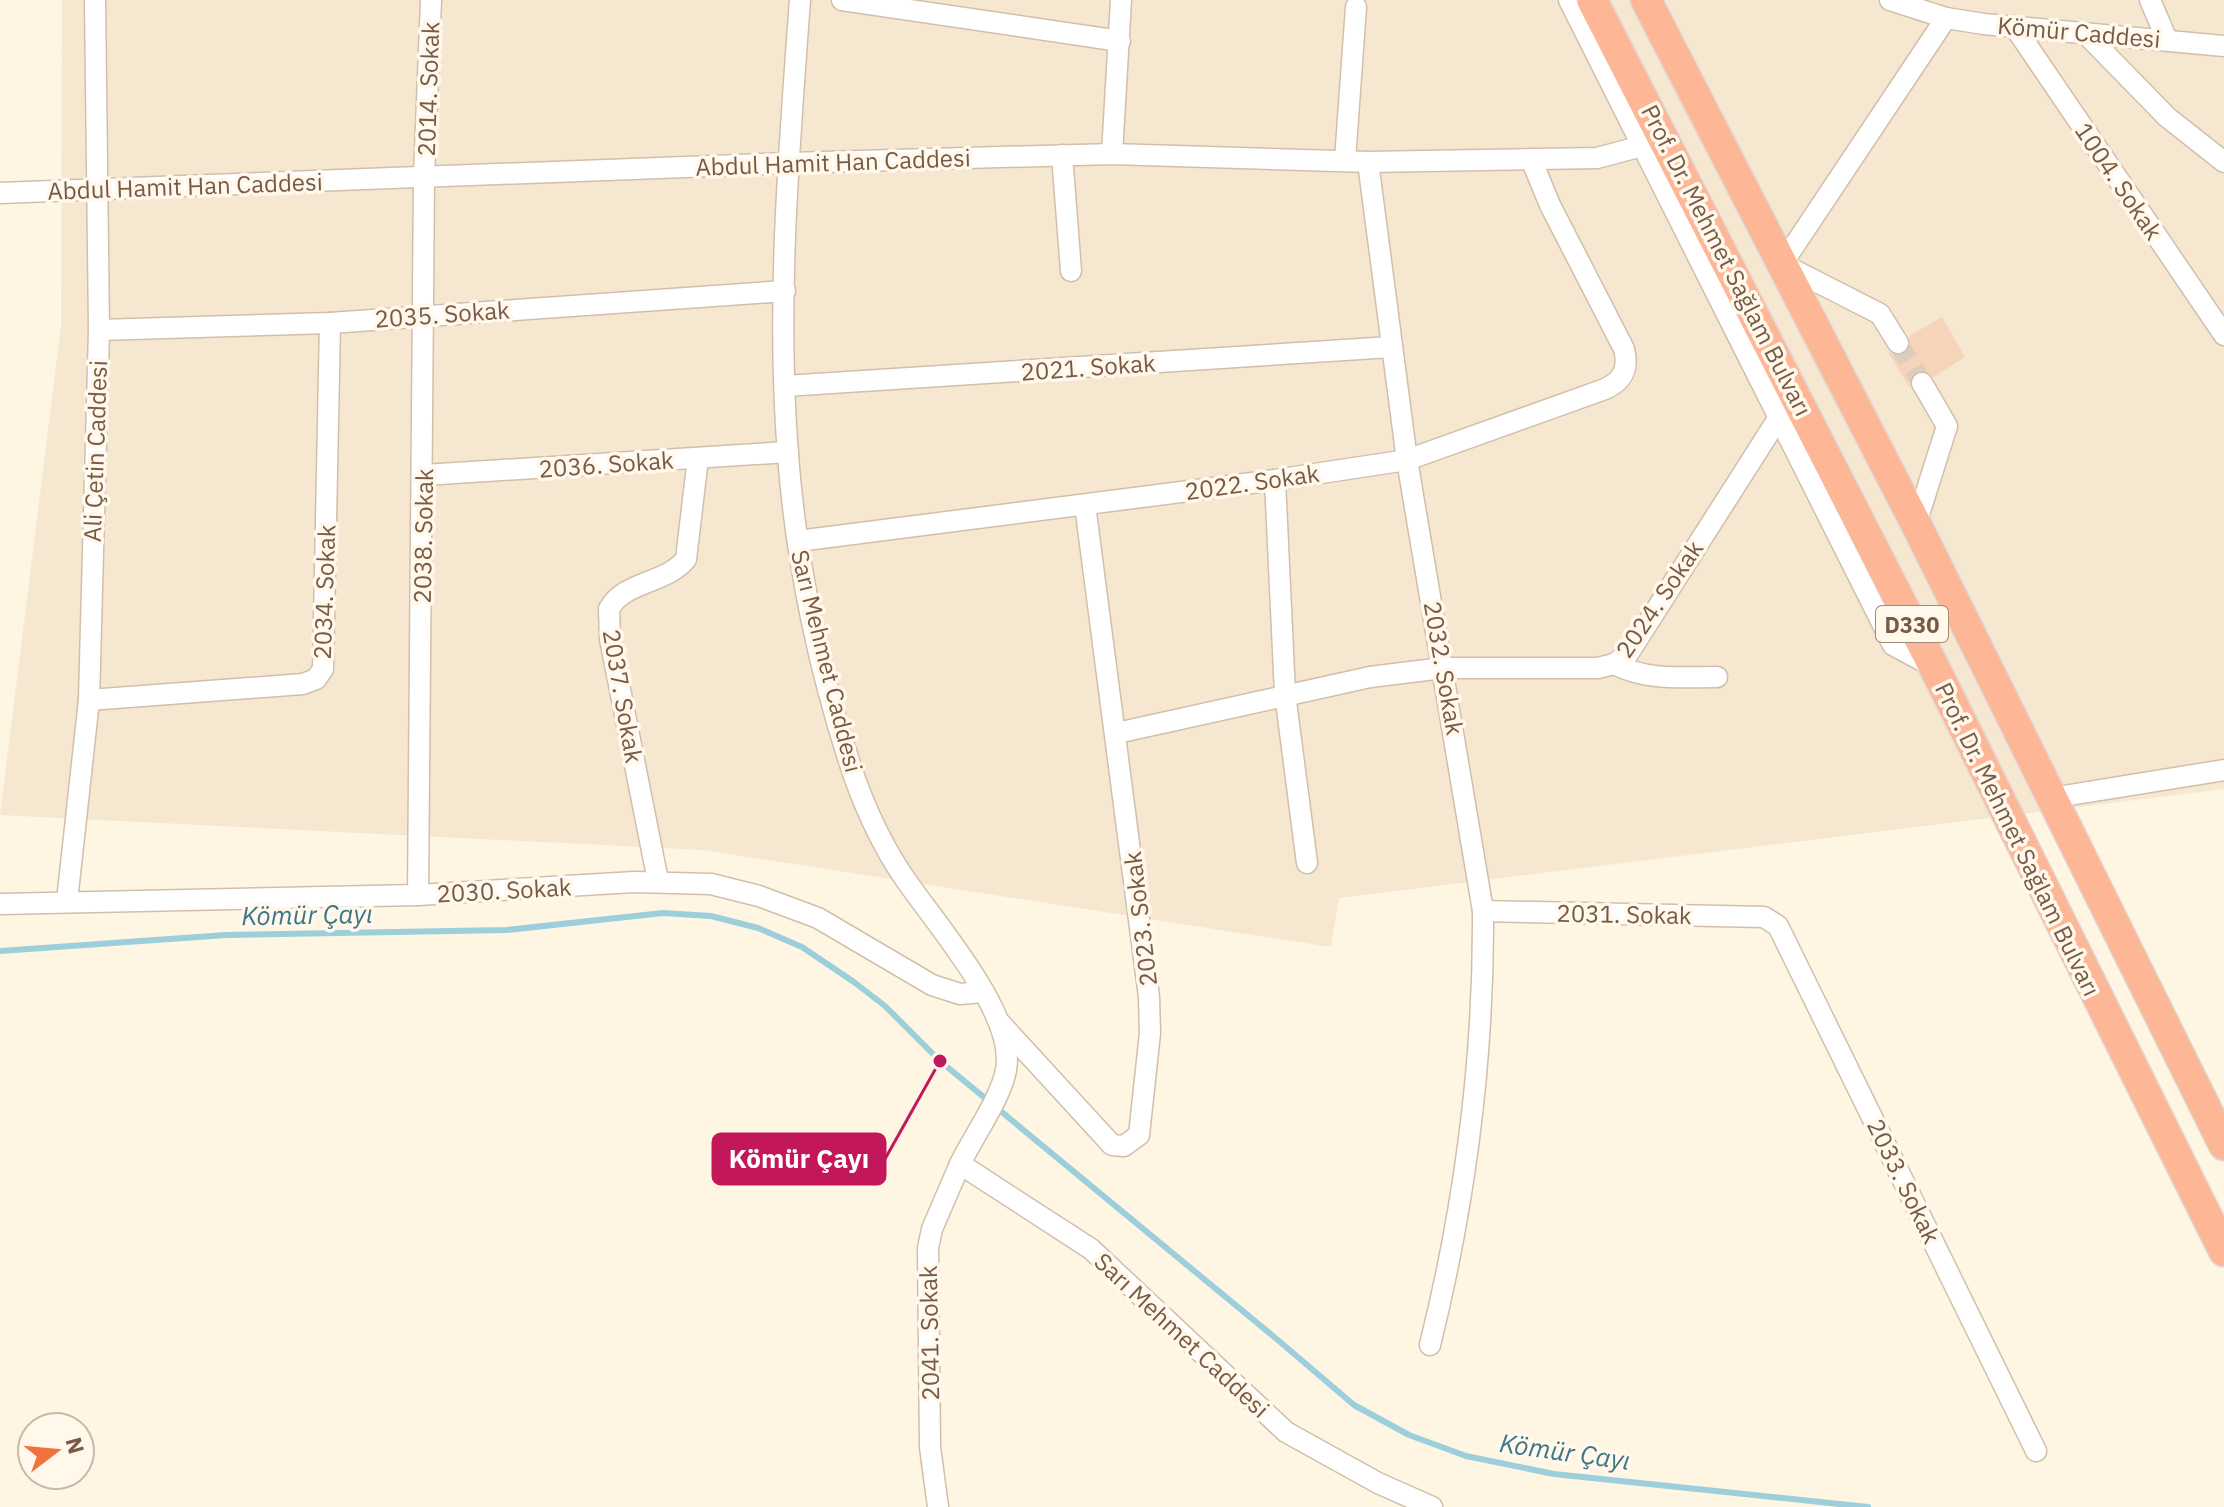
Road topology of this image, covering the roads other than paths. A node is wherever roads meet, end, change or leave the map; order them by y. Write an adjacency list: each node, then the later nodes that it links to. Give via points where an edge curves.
1 (95, 0): 27 (street, Ali Çetin Caddesi)
2 (431, 0): 26 (street, 2014. Sokak)
3 (800, 0): 25 (street, Sarı Mehmet Caddesi)
4 (842, 0): 16 (street)
5 (1121, 0): 16 (street)
6 (1569, 0): 18 (street)
7 (1592, 0): 18 (highway, Prof. Dr. Mehmet Sağlam Bulvarı / D330)
8 (1646, 0): 29 (highway, Prof. Dr. Mehmet Sağlam Bulvarı / D330)
9 (1890, 0): 12 (street, Kömür Caddesi)
10 (2150, 0): 15 (street)
11 (1356, 7): 22 (street)
12 (1946, 18): 13 (street, Kömür Caddesi); 29 (street)
13 (2014, 26): 14 (street, Kömür Caddesi); 35 (street, 1004. Sokak)
14 (2085, 33): 15 (street, Kömür Caddesi); 24 (street, via 2167,117)
15 (2167, 40): 17 (street, Kömür Caddesi)
16 (1120, 41): 19 (street)
17 (2224, 46)
18 (1652, 141): 21 (street, Abdul Hamit Han Caddesi, via 1597,158); 40 (highway, Prof. Dr. Mehmet Sağlam Bulvarı / D330)
19 (1112, 154): 20 (street, Abdul Hamit Han Caddesi); 22 (street, Abdul Hamit Han Caddesi)
20 (1062, 155): 25 (street, Abdul Hamit Han Caddesi); 30 (street)
21 (1531, 159): 23 (street, Abdul Hamit Han Caddesi); 43 (street, via 1624,349 1623,374 1605,389)
22 (1345, 160): 23 (street, Abdul Hamit Han Caddesi)
23 (1368, 162): 37 (street)
24 (2224, 162)
25 (788, 163): 26 (street, Abdul Hamit Han Caddesi); 31 (street, Sarı Mehmet Caddesi)
26 (424, 177): 27 (street, Abdul Hamit Han Caddesi); 32 (street, 2038. Sokak)
27 (97, 189): 28 (street, Abdul Hamit Han Caddesi); 34 (street, Ali Çetin Caddesi)
28 (0, 193)
29 (1782, 264): 36 (street, via 1880,314); 47 (highway, Prof. Dr. Mehmet Sağlam Bulvarı / D330)
30 (1071, 271)
31 (785, 291): 32 (street, 2035. Sokak); 39 (street, Sarı Mehmet Caddesi)
32 (426, 315): 33 (street, 2035. Sokak); 44 (street, 2038. Sokak)
33 (330, 323): 34 (street, 2035. Sokak); 53 (street, 2034. Sokak, via 323,669 303,684)
34 (99, 330): 53 (street, Ali Çetin Caddesi)
35 (2224, 335)
36 (1898, 343)
37 (1391, 347): 39 (street, 2021. Sokak); 43 (street)
38 (1922, 383): 47 (street, via 1947,426)
39 (785, 386): 41 (street, Sarı Mehmet Caddesi)
40 (1787, 403): 49 (street, 2024. Sokak, via 1628,654); 68 (highway, Prof. Dr. Mehmet Sağlam Bulvarı / D330, via 1934,667)
41 (788, 452): 42 (street, 2036. Sokak); 48 (street, Sarı Mehmet Caddesi)
42 (698, 458): 44 (street, 2036. Sokak); 58 (street, 2037. Sokak, via 686,559 665,577 622,595 609,609 610,639)
43 (1407, 460): 45 (street, 2022. Sokak); 50 (street, 2032. Sokak)
44 (424, 475): 59 (street, 2038. Sokak)
45 (1275, 480): 46 (street, 2022. Sokak); 52 (street)
46 (1085, 505): 48 (street, 2022. Sokak); 54 (street, 2023. Sokak)
47 (1916, 524): 56 (highway, Prof. Dr. Mehmet Sağlam Bulvarı / D330)
48 (798, 541): 64 (street, Sarı Mehmet Caddesi, via 840,733 867,811 899,870)
49 (1614, 664): 50 (street, 2024. Sokak, via 1573,670); 51 (street, via 1638,676)
50 (1443, 668): 52 (street, 2024. Sokak); 62 (street, 2032. Sokak)
51 (1717, 677)
52 (1285, 694): 54 (street, 2024. Sokak); 57 (street)
53 (89, 700): 60 (street, Ali Çetin Caddesi)
54 (1117, 733): 65 (street, 2023. Sokak, via 1149,997 1146,1078 1134,1142 1112,1145)
55 (2224, 770): 56 (street)
56 (2051, 798): 66 (highway, Prof. Dr. Mehmet Sağlam Bulvarı / D330)
57 (1307, 863)
58 (658, 881): 59 (street, 2030. Sokak); 64 (street, 2030. Sokak, via 711,884 759,896 818,918 932,985 960,994)
59 (418, 895): 60 (street, 2030. Sokak)
60 (67, 901): 61 (street, 2030. Sokak)
61 (0, 904)
62 (1483, 911): 63 (street, 2031. Sokak); 69 (street, 2032. Sokak, via 1469,1130)
63 (1764, 917): 70 (street, 2033. Sokak, via 1778,926)
64 (983, 992): 65 (street, Sarı Mehmet Caddesi)
65 (998, 1020): 67 (street, Sarı Mehmet Caddesi, via 1007,1056 1000,1086)
66 (2224, 1145)
67 (960, 1164): 71 (street, 2041. Sokak, via 928,1248 930,1447); 72 (street, Sarı Mehmet Caddesi, via 1091,1249 1286,1432)
68 (2224, 1251)
69 (1430, 1345)
70 (2036, 1451)
71 (938, 1507)
72 (1432, 1507)

